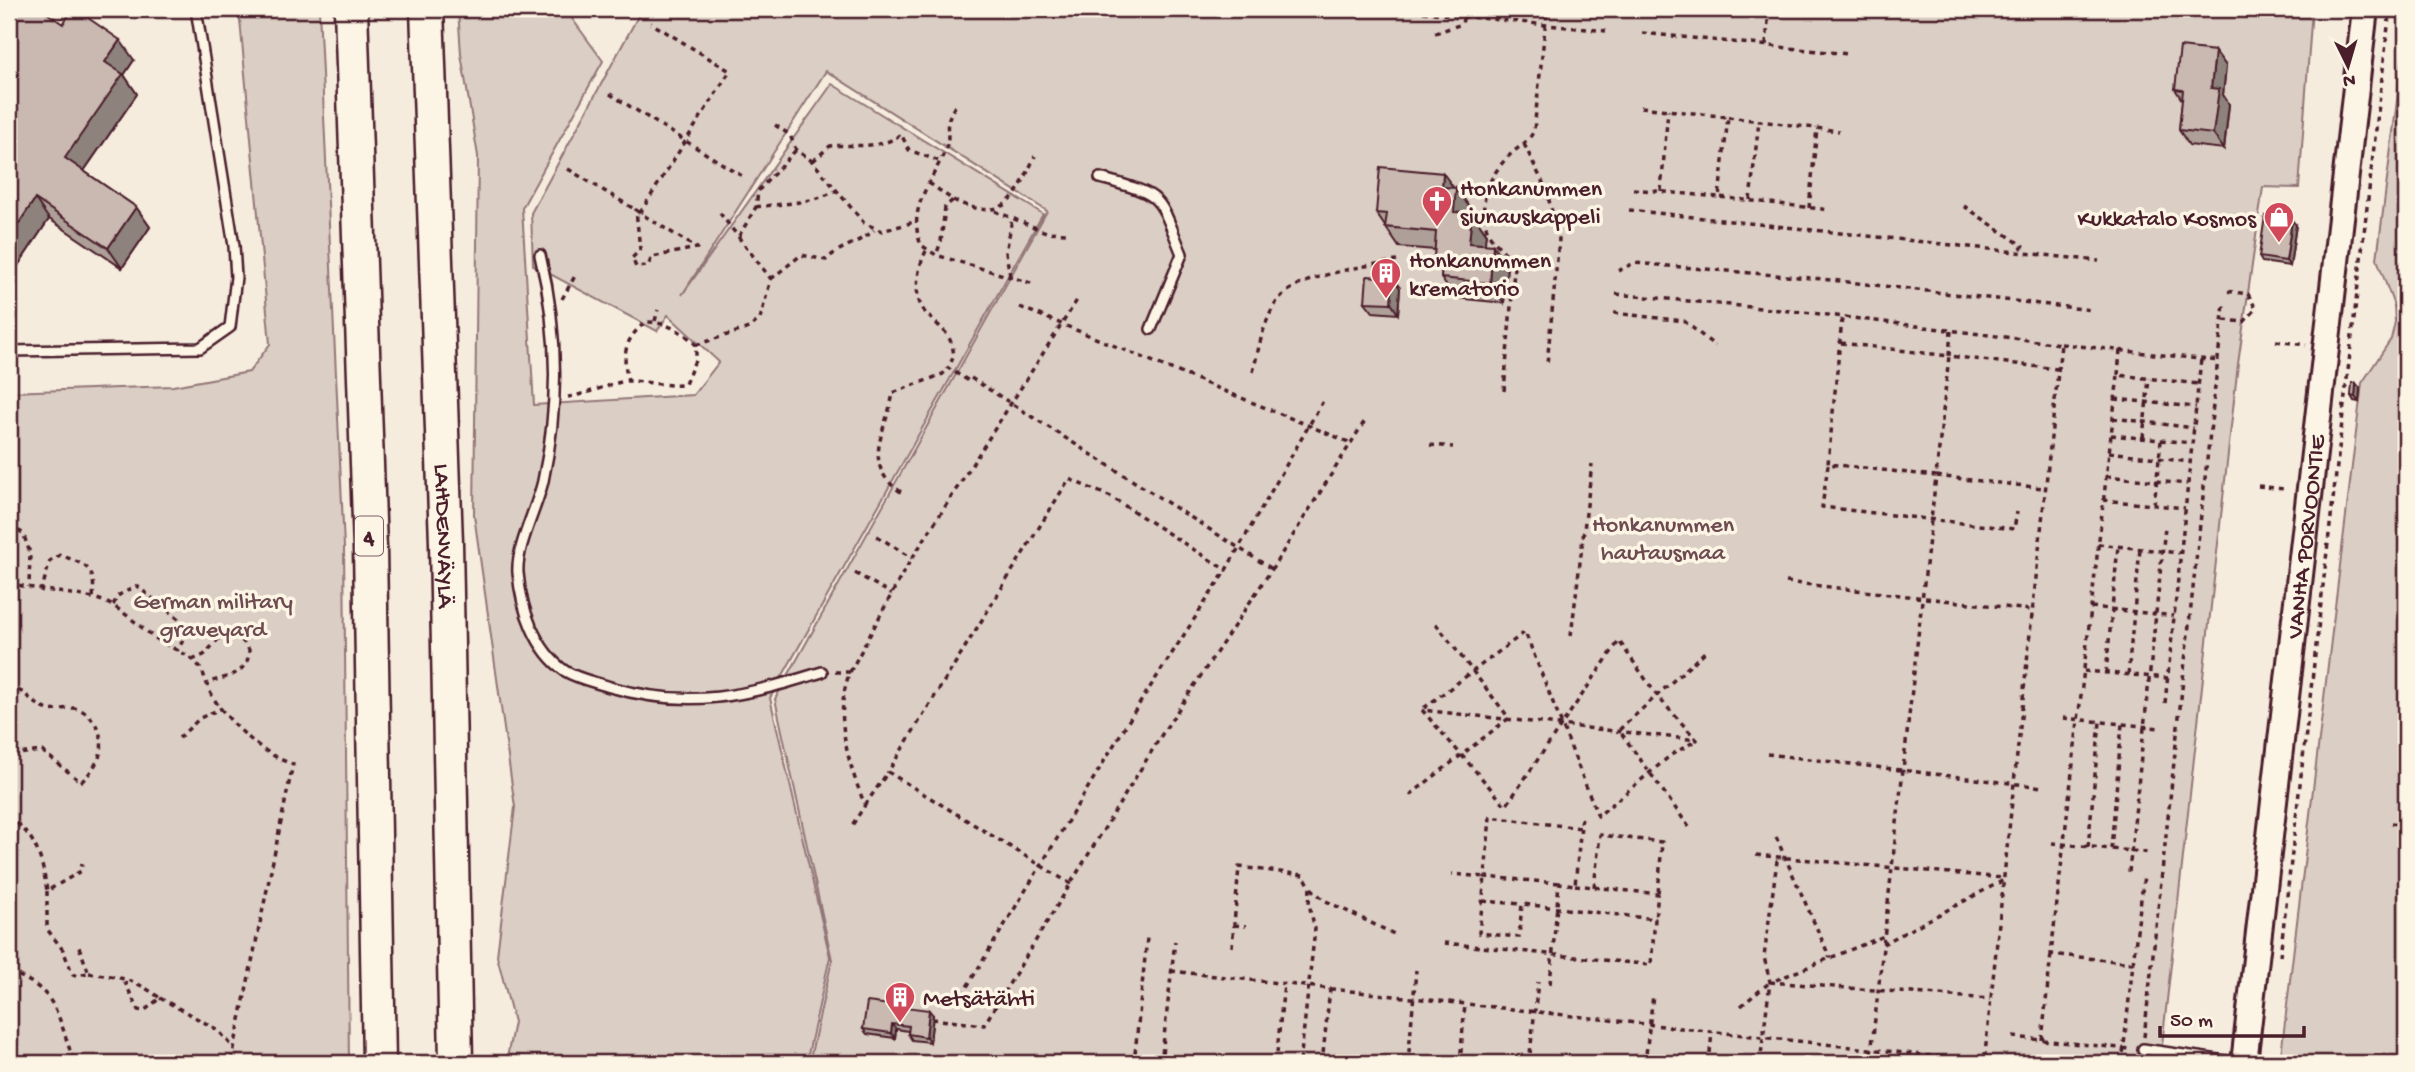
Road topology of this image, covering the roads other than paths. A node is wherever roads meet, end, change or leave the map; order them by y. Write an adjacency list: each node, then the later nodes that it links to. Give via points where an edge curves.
1 (196, 9): 8 (lane, via 234,246 236,277 230,327 200,348)
2 (351, 9): 11 (highway, 4, via 370,549)
3 (427, 9): 12 (highway, LAHDENVÄYLÄ, via 446,543)
4 (2365, 9): 13 (main road, VANHA PORVOONTIE)
5 (1100, 178): 7 (lane, via 1143,190 1159,200 1182,254)
6 (540, 255): 9 (lane, via 554,344 551,446 517,571 538,642 552,660 577,677 662,699 722,697 772,688)
7 (1150, 329)
8 (9, 351)
9 (822, 671)
10 (2143, 1049): 13 (lane, via 2194,1051)
11 (379, 1063)
12 (456, 1063)
13 (2241, 1063)

